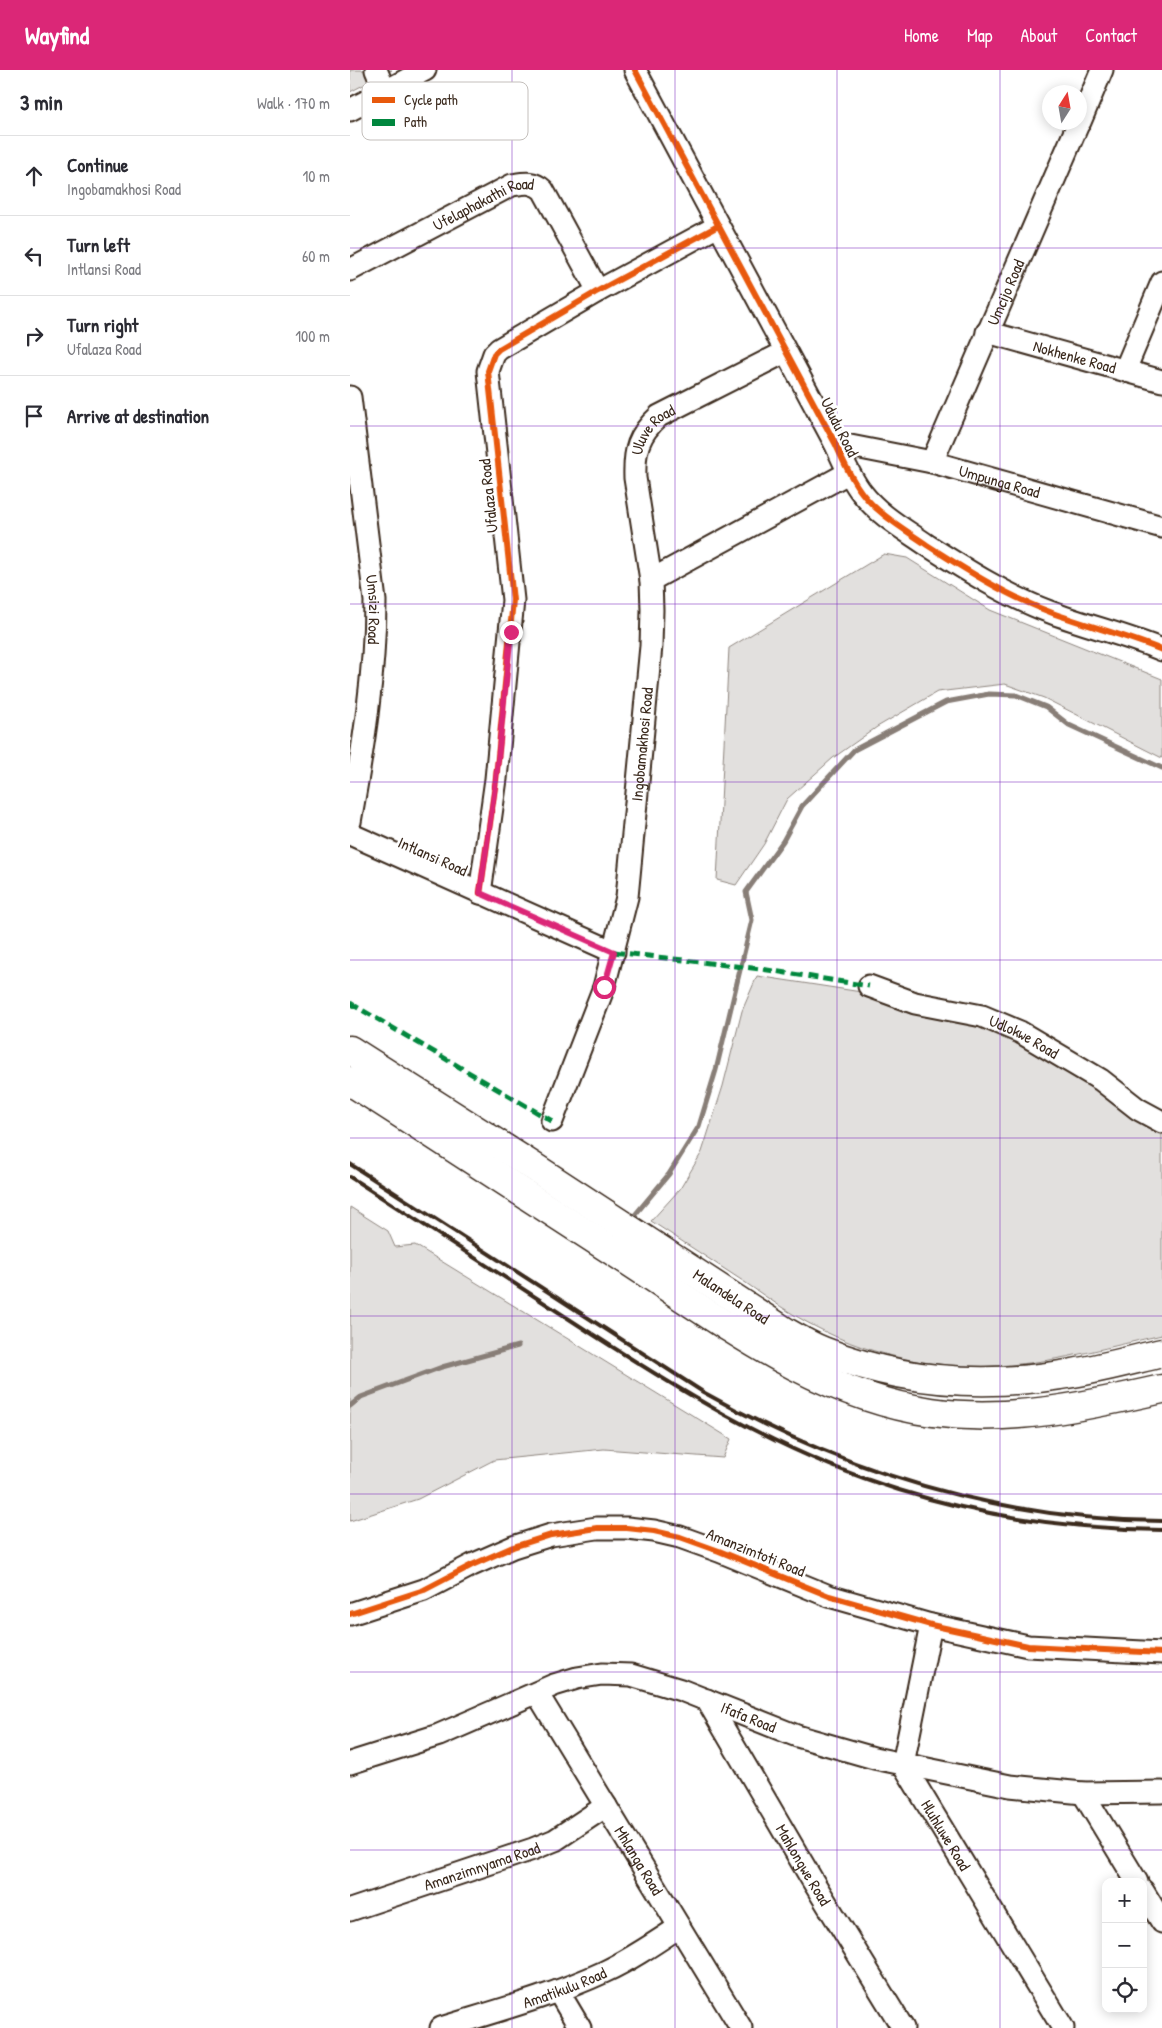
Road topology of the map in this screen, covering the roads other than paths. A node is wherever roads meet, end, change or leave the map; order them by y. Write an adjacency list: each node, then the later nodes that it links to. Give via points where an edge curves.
1 (376, 70): 5 (street)
2 (425, 70): 6 (street)
3 (635, 70): 11 (street, Ududu Road)
4 (1102, 70): 8 (street, Umcijo Road)
5 (381, 82)
6 (402, 82)
7 (362, 103): 9 (street)
8 (1087, 104)
9 (350, 110)
10 (1075, 130): 15 (street, Umcijo Road)
11 (718, 226): 14 (street, Ufalaza Road); 16 (street, Ududu Road)
12 (350, 270): 14 (street, Ufelaphakathi Road, via 512,185 530,183 543,190)
13 (1162, 282): 17 (street)
14 (598, 291): 28 (street, Ufalaza Road, via 499,349 488,371 513,600 497,769)
15 (987, 332): 17 (street, Nokhenke Road); 21 (street, Umcijo Road)
16 (785, 352): 20 (street, Ududu Road); 24 (street, Uluve Road, via 660,416 640,438 634,464 635,478)
17 (1125, 370): 18 (street, Nokhenke Road)
18 (1162, 381)
19 (350, 397): 26 (street, Umsizi Road, via 375,602 364,745)
20 (835, 443): 21 (street, Umpunga Road); 22 (street, Ududu Road)
21 (932, 462): 23 (street, Umpunga Road)
22 (848, 473): 24 (street); 25 (street, Ududu Road, via 876,509 962,568 1049,612)
23 (1162, 527)
24 (651, 580): 29 (street, Ingobamakhosi Road, via 651,646 633,844 627,897)
25 (1162, 650)
26 (350, 822)
27 (350, 834): 28 (street, Intlansi Road)
28 (480, 893): 29 (street, Intlansi Road)
29 (614, 952): 33 (street, Ingobamakhosi Road, via 604,987)
30 (869, 986): 34 (street, Udlokwe Road, via 904,1000 982,1016 1020,1032 1094,1075 1138,1109)
31 (350, 1050): 35 (main road, Malandela Road, via 786,1332 822,1351 912,1376 985,1382 1073,1373)
32 (350, 1081): 36 (main road, Malandela Road, via 772,1354 854,1393 932,1412 990,1415 1069,1409)
33 (552, 1122)
34 (1162, 1122)
35 (1162, 1353)
36 (1162, 1389)
37 (350, 1614): 38 (street, Amanzimtoti Road, via 424,1590 472,1565 551,1535 597,1528 627,1528 654,1531 719,1550 829,1596)
38 (931, 1625): 39 (street, Amanzimtoti Road, via 1028,1646); 43 (street)
39 (1162, 1653)
40 (537, 1693): 41 (street, Ifafa Road, via 577,1678 602,1674 631,1675); 42 (street, Ifafa Road, via 439,1735); 46 (street, Mhlanga Road)
41 (707, 1700): 43 (street, Ifafa Road, via 797,1736); 56 (street, Mahlongwe Road)
42 (350, 1763)
43 (903, 1764): 45 (street, Ifafa Road, via 1010,1786); 57 (street, Hluhluwe Road)
44 (1162, 1792): 45 (street, Ifafa Road)
45 (1083, 1793): 47 (street)
46 (606, 1806): 49 (street, Amanzimnyama Road, via 555,1840 533,1849); 51 (street, Mhlanga Road)
47 (1135, 1878)
48 (1147, 1898): 50 (street)
49 (350, 1910)
50 (1162, 1922)
51 (679, 1927): 52 (street, Amatikulu Road, via 628,1960); 55 (street, Mhlanga Road)
52 (558, 1991): 53 (street, Amatikulu Road); 54 (street)
53 (441, 2028)
54 (580, 2028)
55 (741, 2028)
56 (903, 2028)
57 (1063, 2028)

